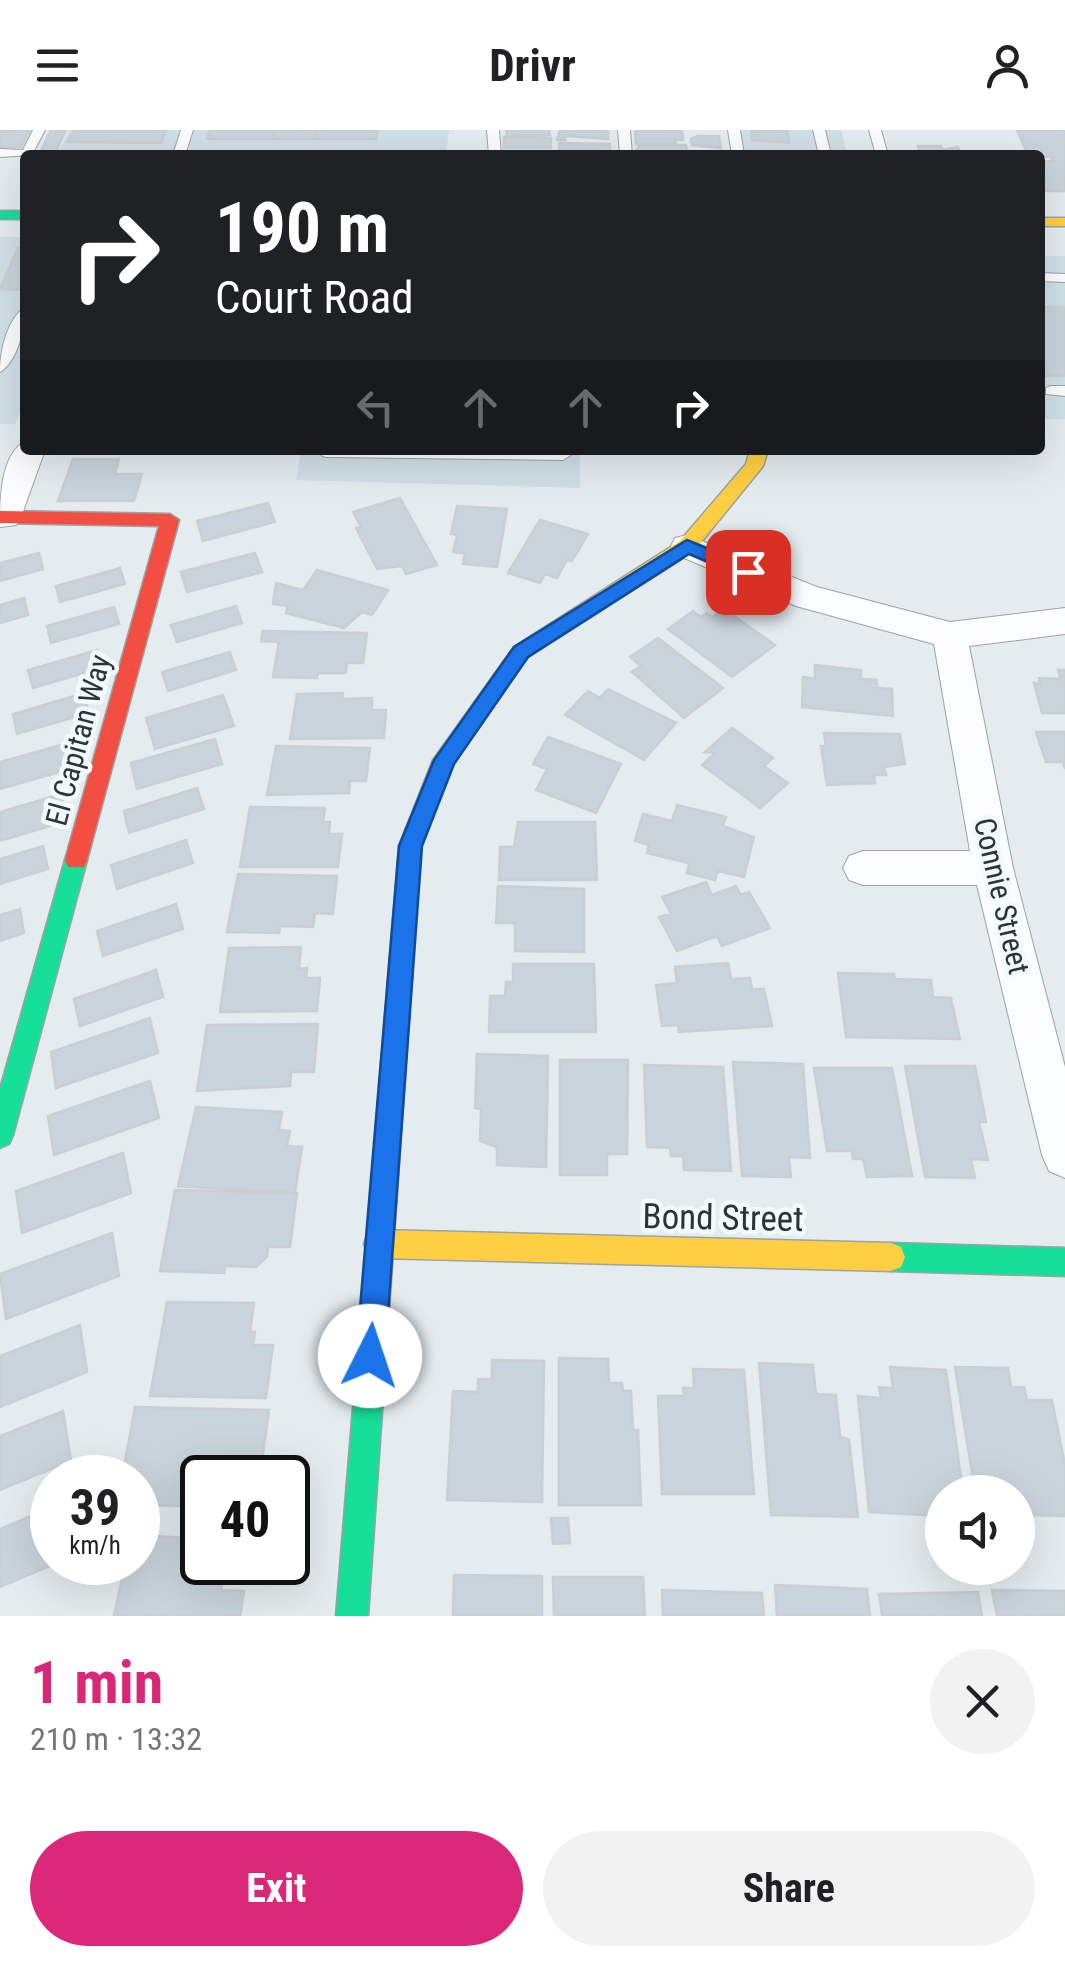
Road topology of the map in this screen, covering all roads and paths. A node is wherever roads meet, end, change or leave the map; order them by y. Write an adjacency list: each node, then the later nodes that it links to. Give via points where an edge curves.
1 (20, 322): 2 (lane)
2 (2, 360)
3 (28, 455): 5 (street)
4 (757, 455): 6 (street)
5 (2, 517): 11 (street, El Capitan Way, via 170,520)
6 (687, 546): 8 (street, via 808,597); 13 (street, via 521,652 444,760 410,846)
7 (1065, 620): 8 (street)
8 (950, 635): 10 (street, Connie Street)
9 (862, 868): 10 (street)
10 (994, 868): 12 (street, Connie Street)
11 (0, 1136)
12 (1065, 1155)
13 (378, 1244): 14 (street, Bond Street); 15 (street)
14 (1065, 1262)
15 (352, 1616)

